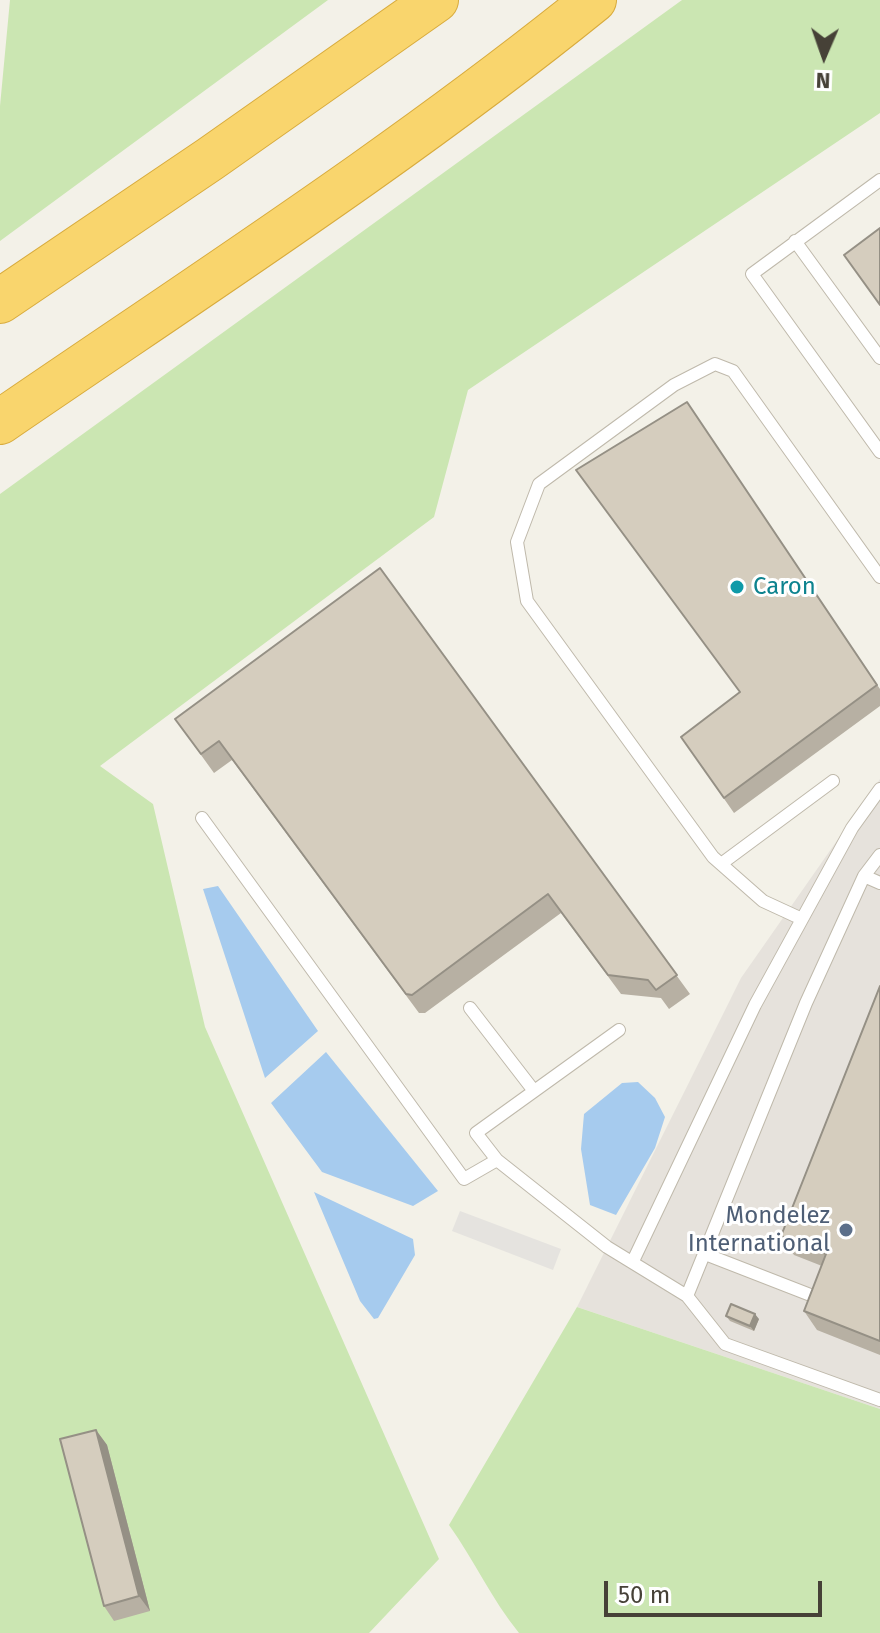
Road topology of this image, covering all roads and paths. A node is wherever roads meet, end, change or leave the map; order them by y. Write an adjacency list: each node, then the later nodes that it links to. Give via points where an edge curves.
1 (436, 0): 5 (highway)
2 (594, 0): 7 (highway, via 334,193)
3 (880, 180): 4 (lane)
4 (795, 241): 6 (lane); 8 (lane, via 752,274)
5 (0, 301)
6 (880, 358)
7 (0, 422)
8 (880, 452)
9 (880, 577): 14 (lane, via 733,371 715,364 674,385 539,484 517,542 527,601)
10 (833, 781): 14 (lane)
11 (880, 789): 17 (lane)
12 (202, 818): 21 (lane, via 464,1179)
13 (880, 855): 15 (lane)
14 (721, 864): 17 (lane, via 763,901)
15 (864, 876): 16 (lane); 22 (lane, via 806,1003)
16 (880, 883)
17 (802, 919): 23 (lane, via 755,1005)
18 (470, 1008): 20 (lane)
19 (619, 1030): 20 (lane)
20 (534, 1091): 21 (lane, via 476,1133)
21 (497, 1160): 23 (lane, via 607,1247)
22 (705, 1254): 24 (lane); 25 (lane)
23 (633, 1261): 24 (lane)
24 (687, 1296): 26 (lane, via 725,1344)
25 (813, 1296)
26 (880, 1400)

